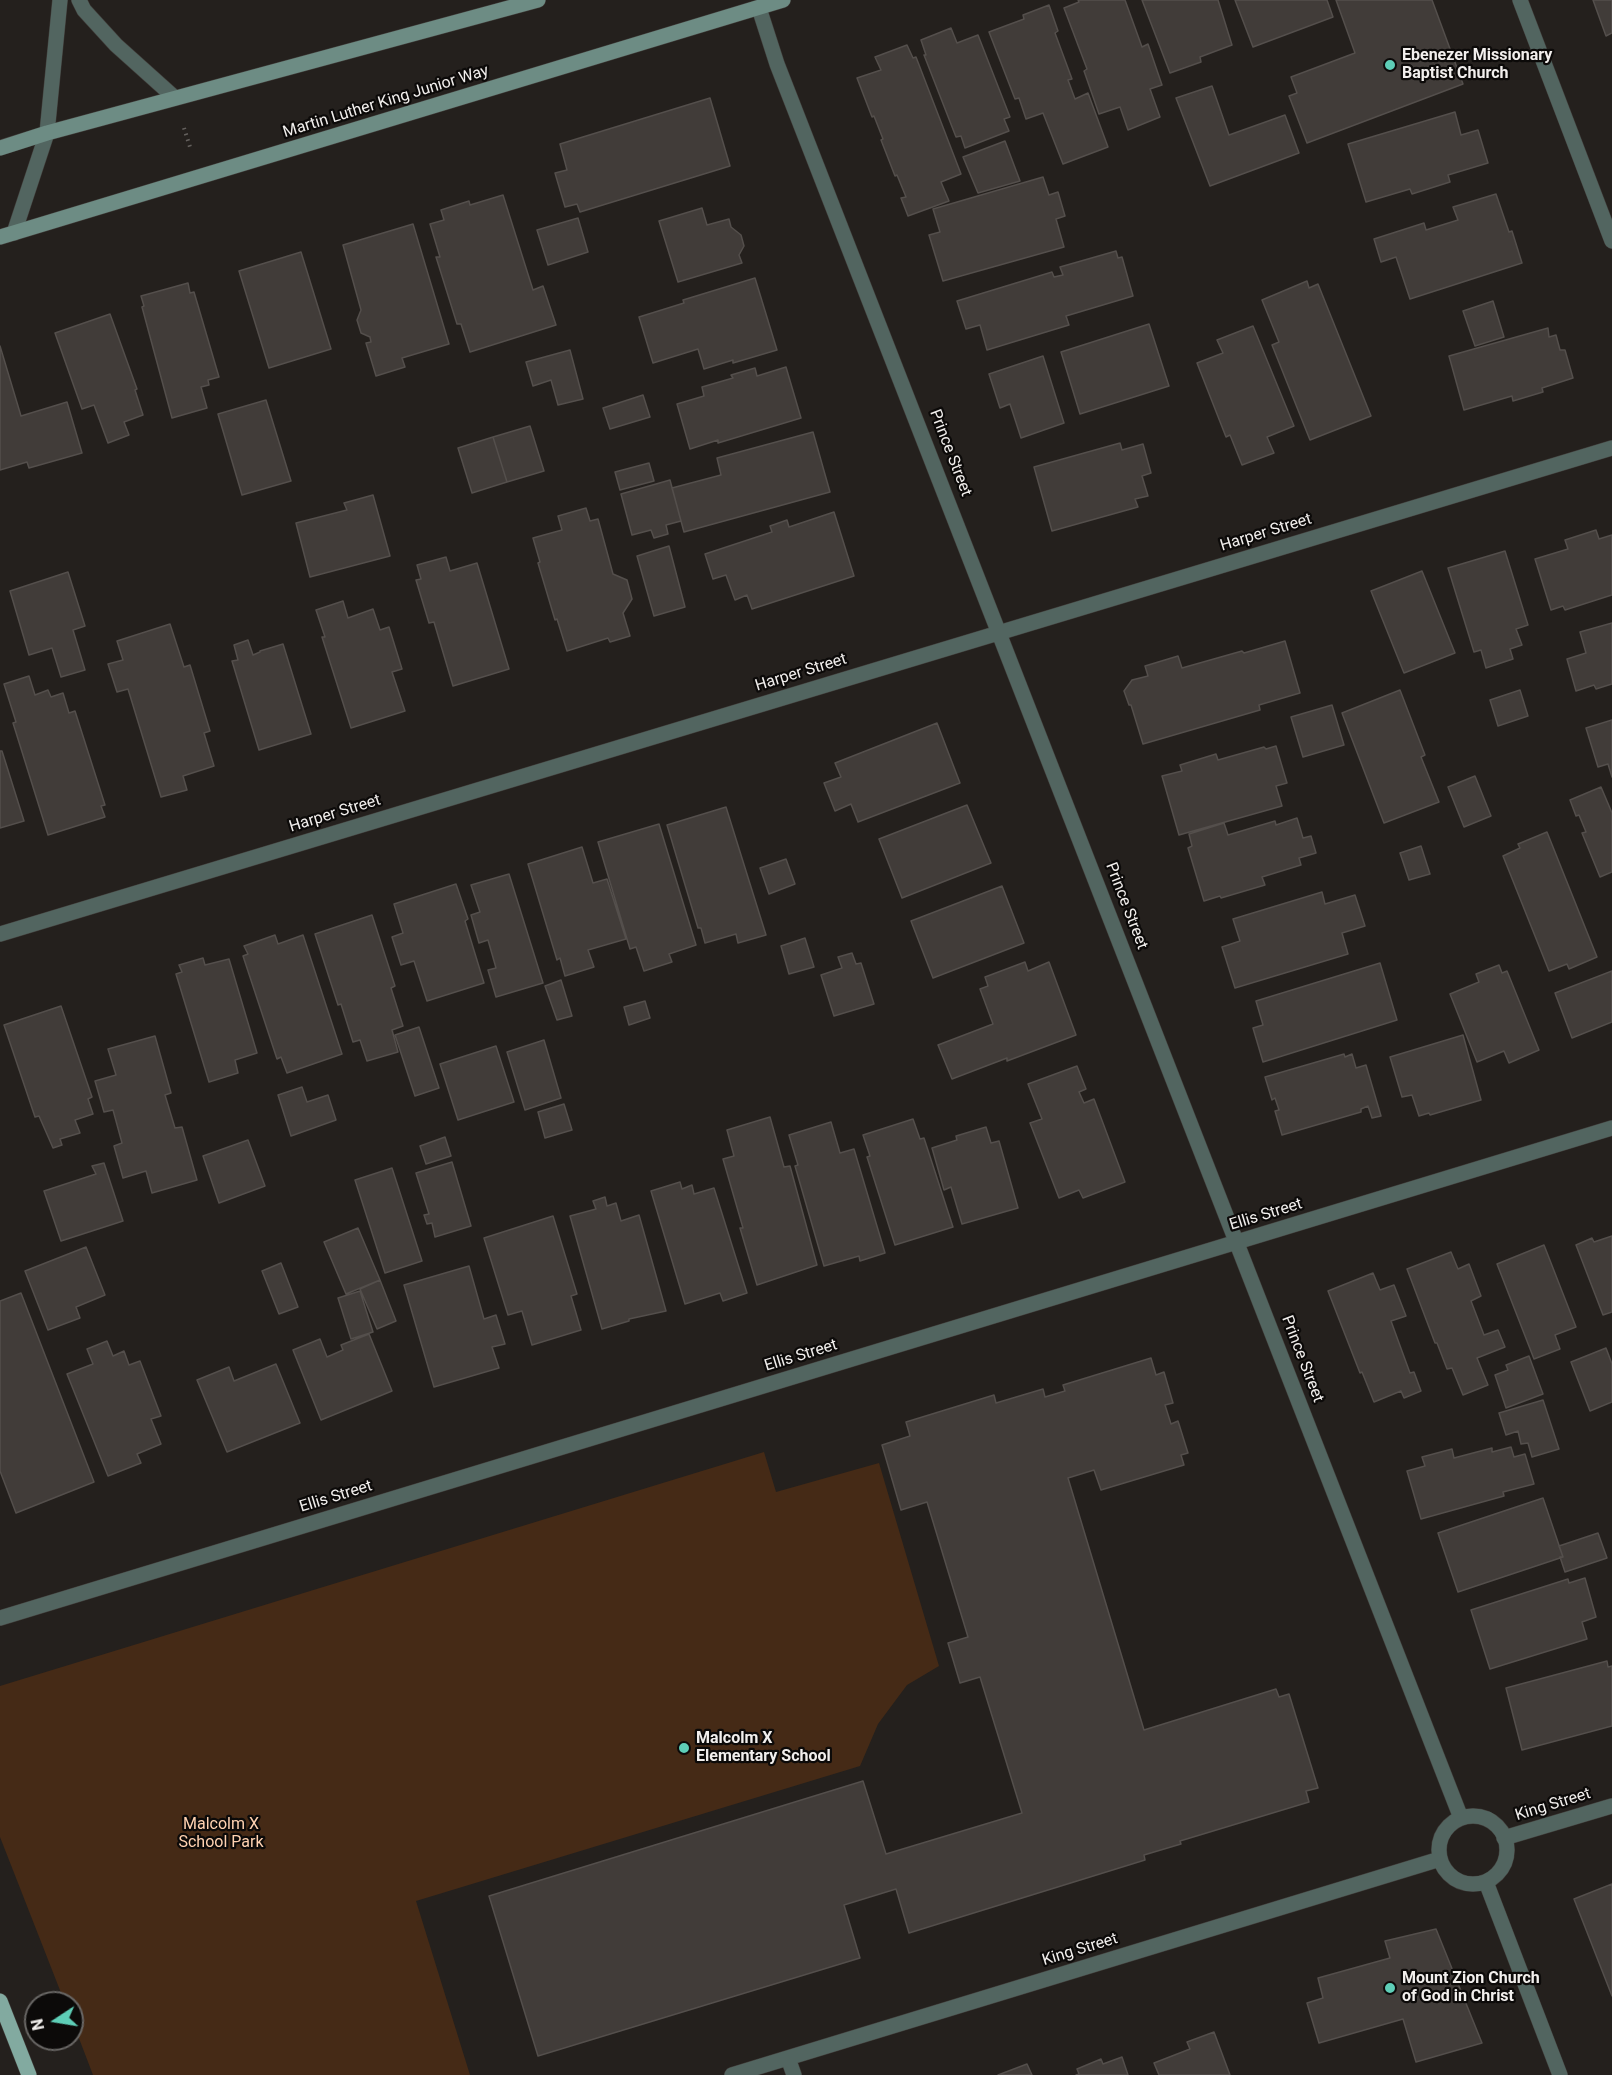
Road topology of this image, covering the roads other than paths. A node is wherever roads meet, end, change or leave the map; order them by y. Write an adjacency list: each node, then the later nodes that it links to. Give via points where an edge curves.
1 (60, 0): 8 (street)
2 (79, 0): 7 (street, via 116,45)
3 (538, 0): 7 (street)
4 (783, 0): 6 (street, Martin Luther King Junior Way)
5 (1520, 0): 11 (street)
6 (759, 8): 10 (street, Martin Luther King Junior Way); 13 (street, Prince Street, via 777,64)
7 (175, 98): 8 (street)
8 (47, 133): 9 (street); 10 (street)
9 (0, 148)
10 (7, 235)
11 (1612, 241)
12 (1612, 448): 13 (street, Harper Street)
13 (1000, 631): 14 (street, Harper Street); 16 (street, Prince Street)
14 (0, 934)
15 (1612, 1128): 16 (street, Ellis Street)
16 (1238, 1242): 17 (street, Ellis Street); 19 (street, Prince Street)
17 (0, 1618)
18 (1612, 1806): 20 (street, King Street)
19 (1461, 1818): 20 (street, via 1482,1817 1499,1829); 21 (street, via 1440,1839)
20 (1504, 1838): 22 (street, via 1506,1859 1495,1876)
21 (1440, 1859): 22 (street, via 1452,1878 1475,1885); 24 (street, King Street)
22 (1486, 1881): 28 (street)
23 (0, 2001): 25 (main road)
24 (788, 2058): 26 (street, King Street); 27 (street)
25 (29, 2075)
26 (732, 2075)
27 (794, 2075)
28 (1560, 2075)

